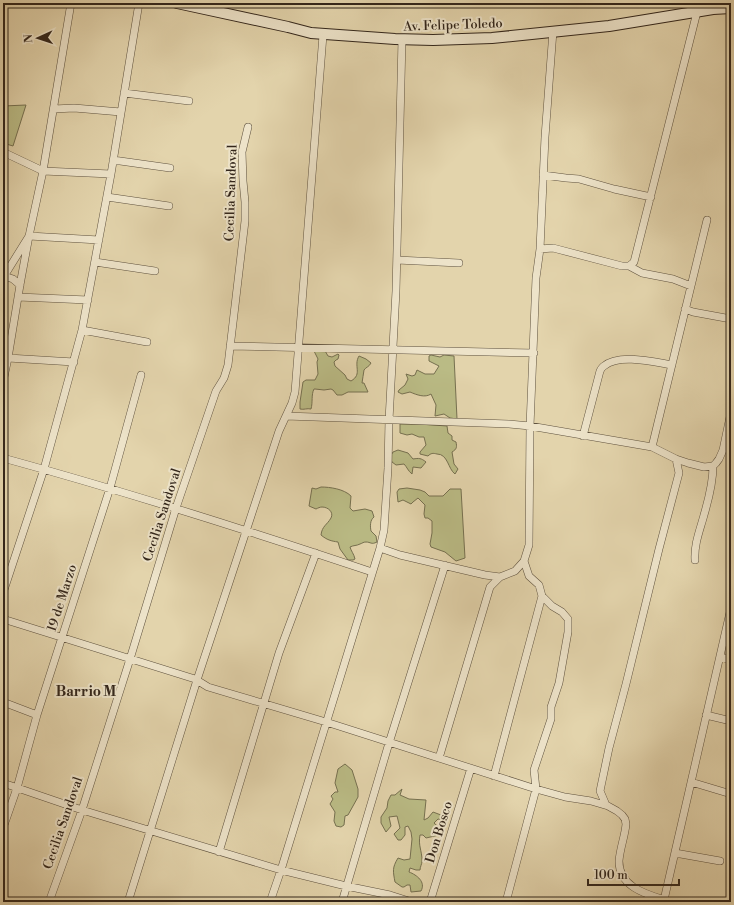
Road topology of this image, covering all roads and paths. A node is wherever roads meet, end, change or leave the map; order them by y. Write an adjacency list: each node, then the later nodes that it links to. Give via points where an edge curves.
1 (71, 3): 11 (street)
2 (139, 3): 9 (street)
3 (177, 3): 7 (main road, Av. Felipe Toledo)
4 (731, 8): 5 (main road, Av. Felipe Toledo)
5 (697, 12): 6 (main road, Av. Felipe Toledo, via 609,26); 21 (street)
6 (554, 31): 8 (main road, Av. Felipe Toledo, via 473,39); 19 (street)
7 (323, 34): 8 (main road, Av. Felipe Toledo); 42 (street)
8 (402, 39): 27 (street)
9 (124, 93): 10 (street); 12 (street)
10 (189, 101)
11 (54, 109): 12 (street); 17 (street)
12 (121, 112): 15 (street)
13 (248, 127): 41 (street, Cecilia Sandoval, via 242,152 245,221)
14 (3, 153): 17 (street)
15 (113, 160): 16 (street); 18 (street)
16 (170, 168)
17 (43, 171): 18 (street); 24 (street)
18 (111, 174): 20 (street)
19 (543, 175): 21 (street, via 579,179); 26 (street)
20 (107, 197): 22 (street); 25 (street)
21 (651, 197): 30 (street, via 634,262)
22 (169, 206)
23 (707, 220): 34 (street)
24 (29, 236): 25 (street); 32 (street); 33 (street)
25 (99, 240): 28 (street)
26 (540, 248): 30 (street, via 553,248); 44 (street, via 536,278)
27 (397, 260): 29 (street); 43 (street)
28 (95, 262): 31 (street); 36 (street)
29 (459, 263)
30 (629, 266): 34 (street, via 642,273 673,279)
31 (155, 271)
32 (4, 277): 33 (street)
33 (20, 284): 35 (street)
34 (691, 286): 37 (street)
35 (18, 297): 36 (street); 45 (street)
36 (88, 300): 39 (street)
37 (685, 309): 38 (street); 47 (street)
38 (731, 319)
39 (82, 330): 40 (street); 46 (street)
40 (147, 342)
41 (230, 346): 42 (street); 63 (street, Cecilia Sandoval, via 224,378 216,391)
42 (298, 348): 43 (street); 51 (street, via 295,392)
43 (392, 350): 44 (street); 52 (street)
44 (534, 353): 53 (street)
45 (8, 358): 46 (street); 49 (street)
46 (74, 362): 60 (street)
47 (672, 365): 54 (street, via 627,359 604,366 600,371); 55 (street)
48 (141, 375): 62 (street, 19 de Marzo)
49 (3, 382)
50 (731, 412): 59 (street, via 723,450)
51 (286, 416): 52 (street); 64 (street)
52 (389, 420): 53 (street); 65 (street, via 384,530)
53 (530, 426): 54 (street); 68 (street, via 529,545)
54 (583, 436): 55 (street)
55 (652, 447): 57 (street)
56 (3, 458): 60 (street)
57 (676, 459): 58 (street); 61 (street)
58 (688, 463): 59 (street, via 704,467); 61 (street)
59 (713, 466): 67 (street, via 709,498 694,550)
60 (44, 469): 62 (street); 72 (street)
61 (679, 473): 95 (street)
62 (110, 488): 63 (street); 76 (street, 19 de Marzo)
63 (176, 508): 64 (street); 78 (street, Cecilia Sandoval)
64 (246, 530): 66 (street); 80 (street)
65 (380, 548): 69 (street); 70 (street)
66 (316, 553): 70 (street); 82 (street)
67 (695, 560)
68 (524, 561): 71 (street, via 515,571); 73 (street, via 529,576 539,585)
69 (445, 565): 71 (street, via 485,576); 87 (street)
70 (372, 572): 86 (street)
71 (500, 577): 88 (street, via 490,587)
72 (3, 593)
73 (542, 596): 90 (street); 94 (street, via 568,619 568,632 559,683 551,707 551,719 534,770)
74 (731, 608): 77 (street)
75 (3, 619): 76 (street)
76 (62, 637): 78 (street); 83 (street, 19 de Marzo)
77 (720, 657): 79 (street); 84 (street)
78 (130, 659): 80 (street); 99 (street, Cecilia Sandoval)
79 (731, 660)
80 (197, 680): 82 (street, via 208,687); 101 (street)
81 (3, 702): 83 (street)
82 (263, 703): 86 (street); 102 (street)
83 (37, 715): 93 (street, 19 de Marzo)
84 (706, 715): 85 (street); 91 (street)
85 (731, 721)
86 (326, 722): 87 (street); 105 (street)
87 (389, 743): 88 (street); 106 (street)
88 (439, 758): 89 (street)
89 (471, 768): 90 (street); 114 (street, Don Bosco)
90 (494, 776): 94 (street)
91 (691, 782): 96 (street); 103 (street)
92 (3, 783): 93 (street)
93 (17, 788): 99 (street); 100 (street, 19 de Marzo)
94 (536, 789): 97 (street); 115 (street)
95 (600, 791): 97 (street); 98 (street)
96 (731, 794)
97 (585, 799): 98 (street)
98 (606, 805): 107 (street, via 625,819 619,861 624,879 631,886)
99 (82, 810): 101 (street); 109 (street, Cecilia Sandoval)
100 (3, 828)
101 (150, 830): 102 (street); 110 (street)
102 (219, 852): 105 (street)
103 (675, 853): 104 (street); 108 (street)
104 (720, 861)
105 (281, 870): 106 (street); 111 (street)
106 (346, 886): 112 (street); 113 (street)
107 (649, 894): 108 (street); 116 (street)
108 (668, 901)
109 (49, 902)
110 (128, 902)
111 (270, 902)
112 (342, 902)
113 (412, 902)
114 (430, 902)
115 (506, 902)
116 (647, 902)

